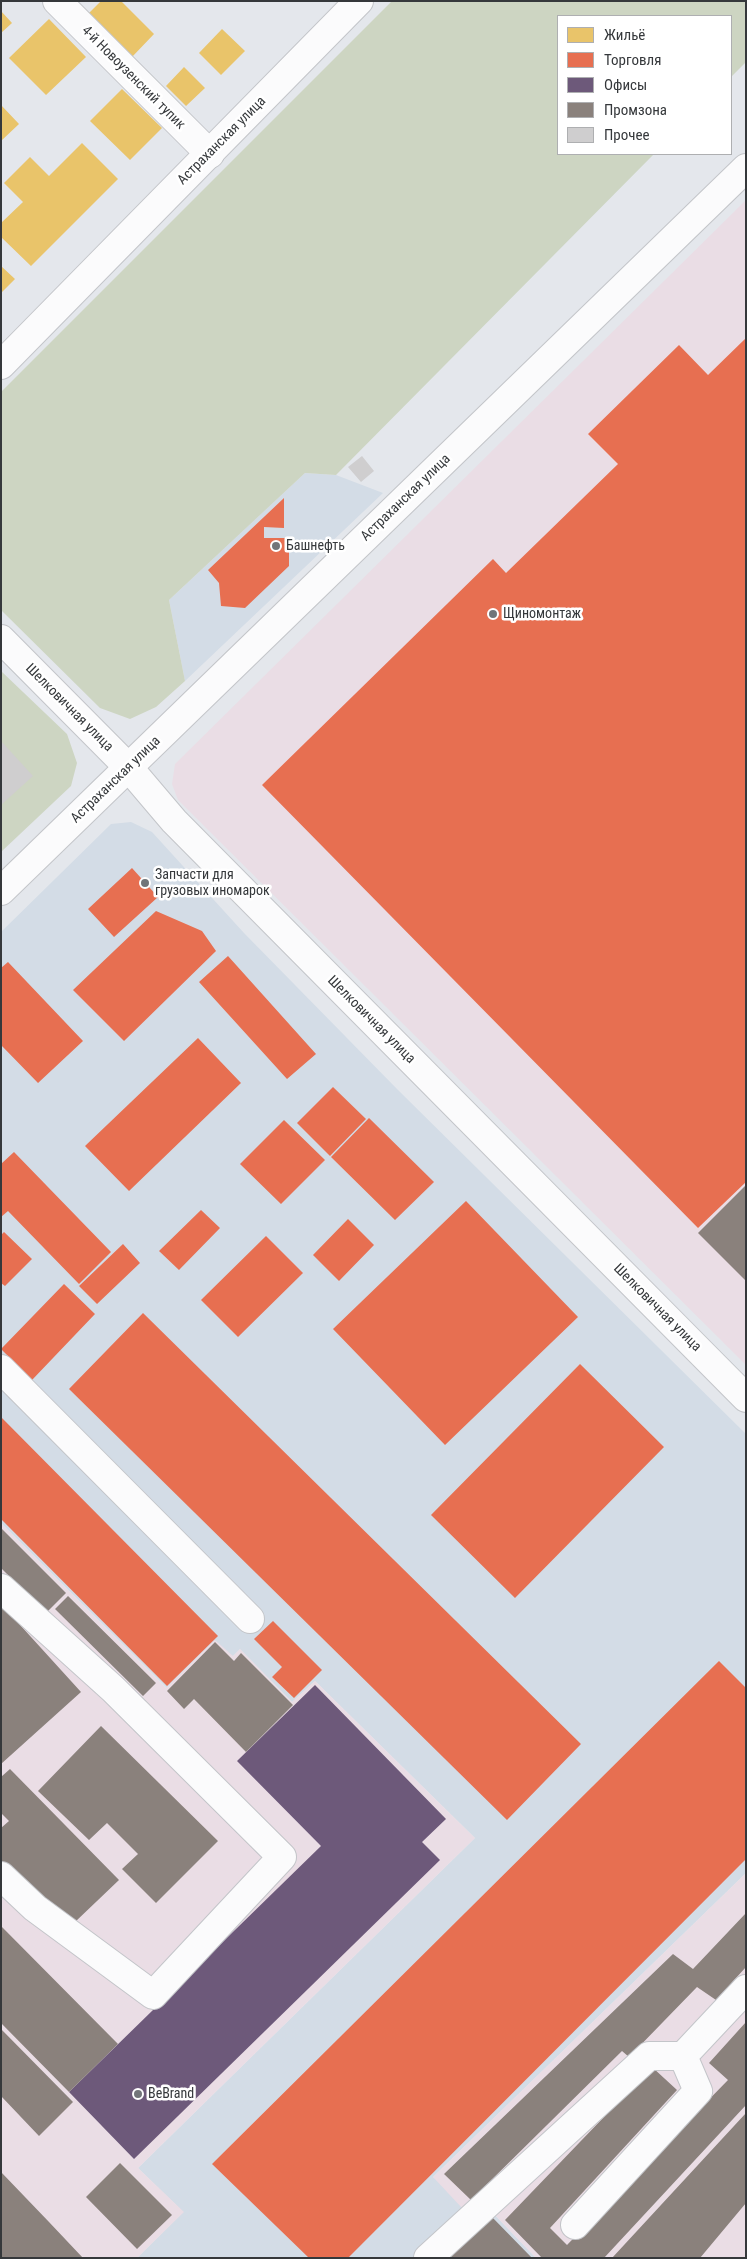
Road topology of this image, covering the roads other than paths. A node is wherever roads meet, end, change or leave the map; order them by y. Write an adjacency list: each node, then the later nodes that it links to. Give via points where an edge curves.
1 (57, 1): 3 (main road, 4-й Новоузенский тупик)
2 (360, 1): 3 (main road, Астраханская улица)
3 (210, 154): 5 (main road, Астраханская улица)
4 (746, 168): 7 (main road, Астраханская улица)
5 (1, 366)
6 (1, 639): 7 (main road, Шелковичная улица)
7 (129, 768): 8 (main road, Астраханская улица); 10 (main road, Шелковичная улица, via 174,821)
8 (1, 891)
9 (1, 1369): 12 (main road)
10 (746, 1398)
11 (1, 1588): 13 (main road, via 113,1689 282,1856 153,1995 35,1908)
12 (250, 1619)
13 (1, 1876)
14 (746, 1989): 15 (main road)
15 (683, 2056): 16 (main road, via 698,2091); 17 (main road, via 649,2056)
16 (575, 2226)
17 (428, 2258)

